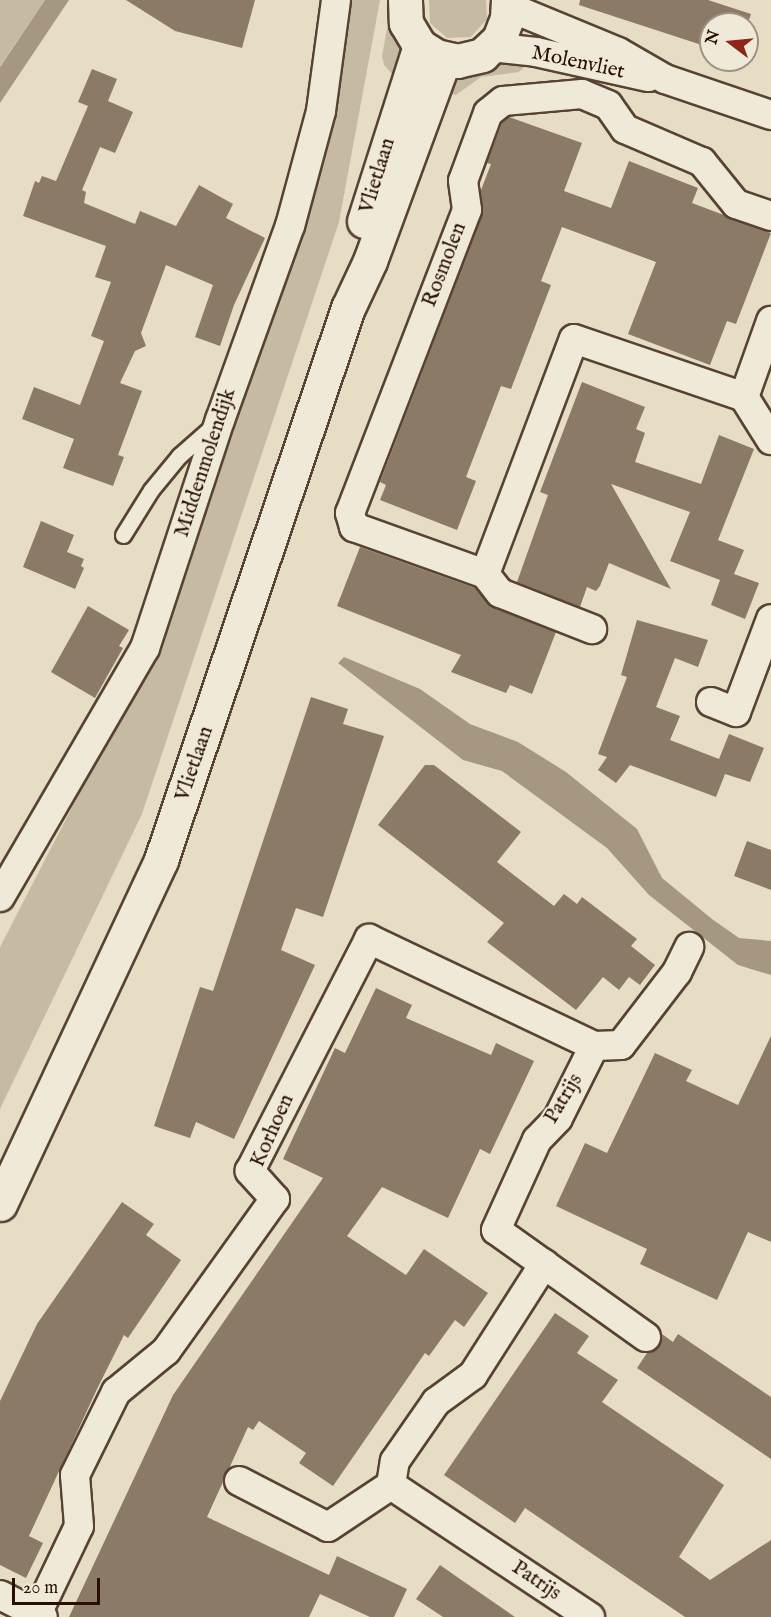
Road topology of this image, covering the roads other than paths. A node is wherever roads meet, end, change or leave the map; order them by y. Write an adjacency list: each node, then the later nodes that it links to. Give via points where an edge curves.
1 (336, 0): 11 (street, Middenmolendijk, via 321,111 307,172)
2 (405, 0): 5 (street, via 406,23)
3 (508, 3): 4 (street, via 504,29); 6 (street, Molenvliet, via 618,52)
4 (491, 47): 5 (street, via 470,59); 6 (street, Molenvliet)
5 (432, 53): 22 (street, Vlietlaan, via 353,254 348,308 161,860)
6 (665, 79): 7 (street, Molenvliet)
7 (770, 110)
8 (771, 216): 14 (street, Rosmolen, via 736,204 702,162 625,129 608,105 582,94 503,101 488,113 463,182 467,210 350,513 354,527)
9 (769, 335): 10 (street)
10 (744, 397): 12 (street); 14 (street, via 574,339)
11 (220, 420): 13 (lane, via 179,456 151,490); 19 (street, Middenmolendijk, via 145,648)
12 (771, 440)
13 (123, 535)
14 (485, 574): 16 (street, Rosmolen, via 500,593)
15 (771, 619): 17 (street)
16 (592, 629)
17 (764, 660): 18 (street, via 736,712)
18 (711, 702)
19 (0, 897)
20 (689, 947): 21 (street, via 676,972 621,1045)
21 (594, 1047): 23 (street, Patrijs, via 558,1118 537,1140 496,1230); 28 (street, Korhoen, via 369,939 250,1170 275,1199 166,1351 116,1392 75,1476 79,1526)
22 (0, 1204)
23 (544, 1264): 24 (street, Patrijs); 26 (street, via 472,1375 436,1402 424,1419 395,1461)
24 (646, 1337)
25 (238, 1481): 26 (street, via 328,1527)
26 (391, 1485): 29 (street, Patrijs)
27 (0, 1595): 28 (street, Korhoen)
28 (40, 1615)
29 (590, 1617)

